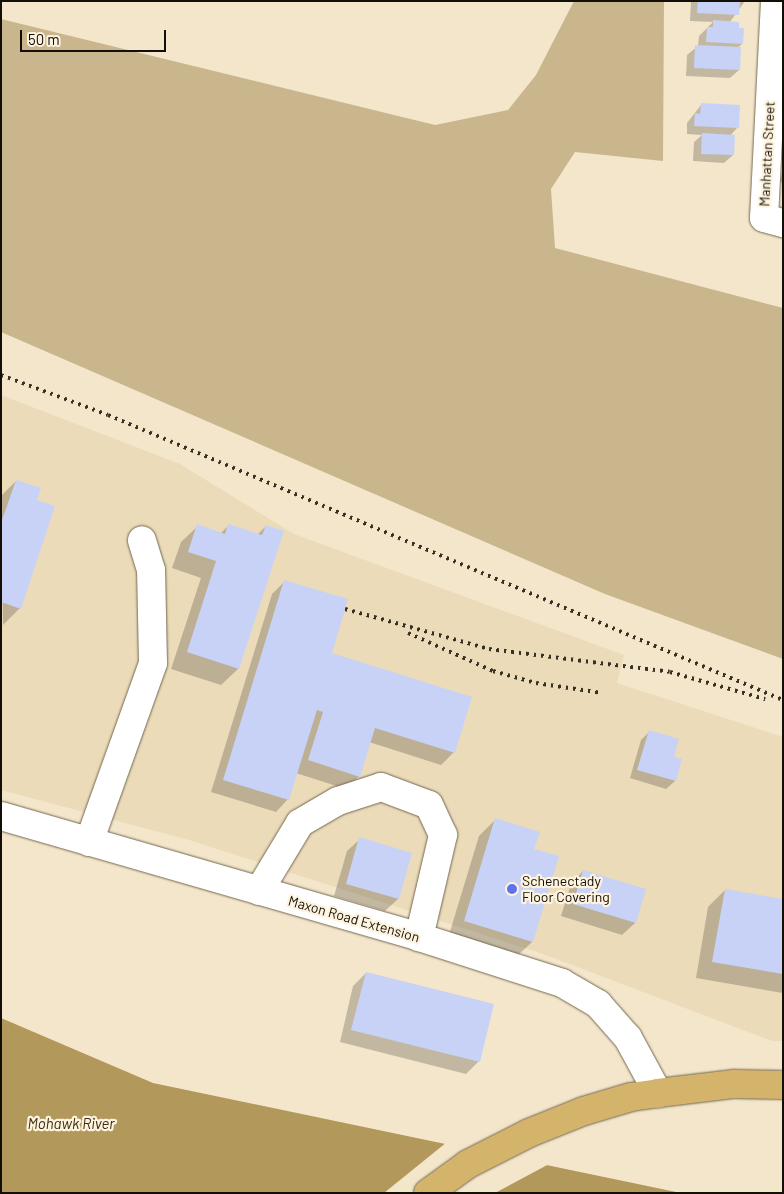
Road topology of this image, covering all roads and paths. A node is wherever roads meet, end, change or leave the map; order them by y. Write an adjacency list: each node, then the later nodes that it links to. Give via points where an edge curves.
1 (775, 1): 2 (street, Manhattan Street)
2 (773, 220)
3 (142, 540): 5 (street, via 151,570 153,663)
4 (1, 816): 5 (street, Maxon Road Extension)
5 (89, 842): 6 (street, Maxon Road Extension)
6 (259, 891): 7 (street, Maxon Road Extension); 7 (street, via 300,823 338,801 381,787 429,805 443,835)
7 (419, 937): 9 (street, Maxon Road Extension, via 562,983 598,1004 628,1038)
8 (783, 1085): 9 (highway, via 734,1084)
9 (658, 1094): 10 (highway, via 631,1097 528,1133 468,1164)
10 (428, 1193)

